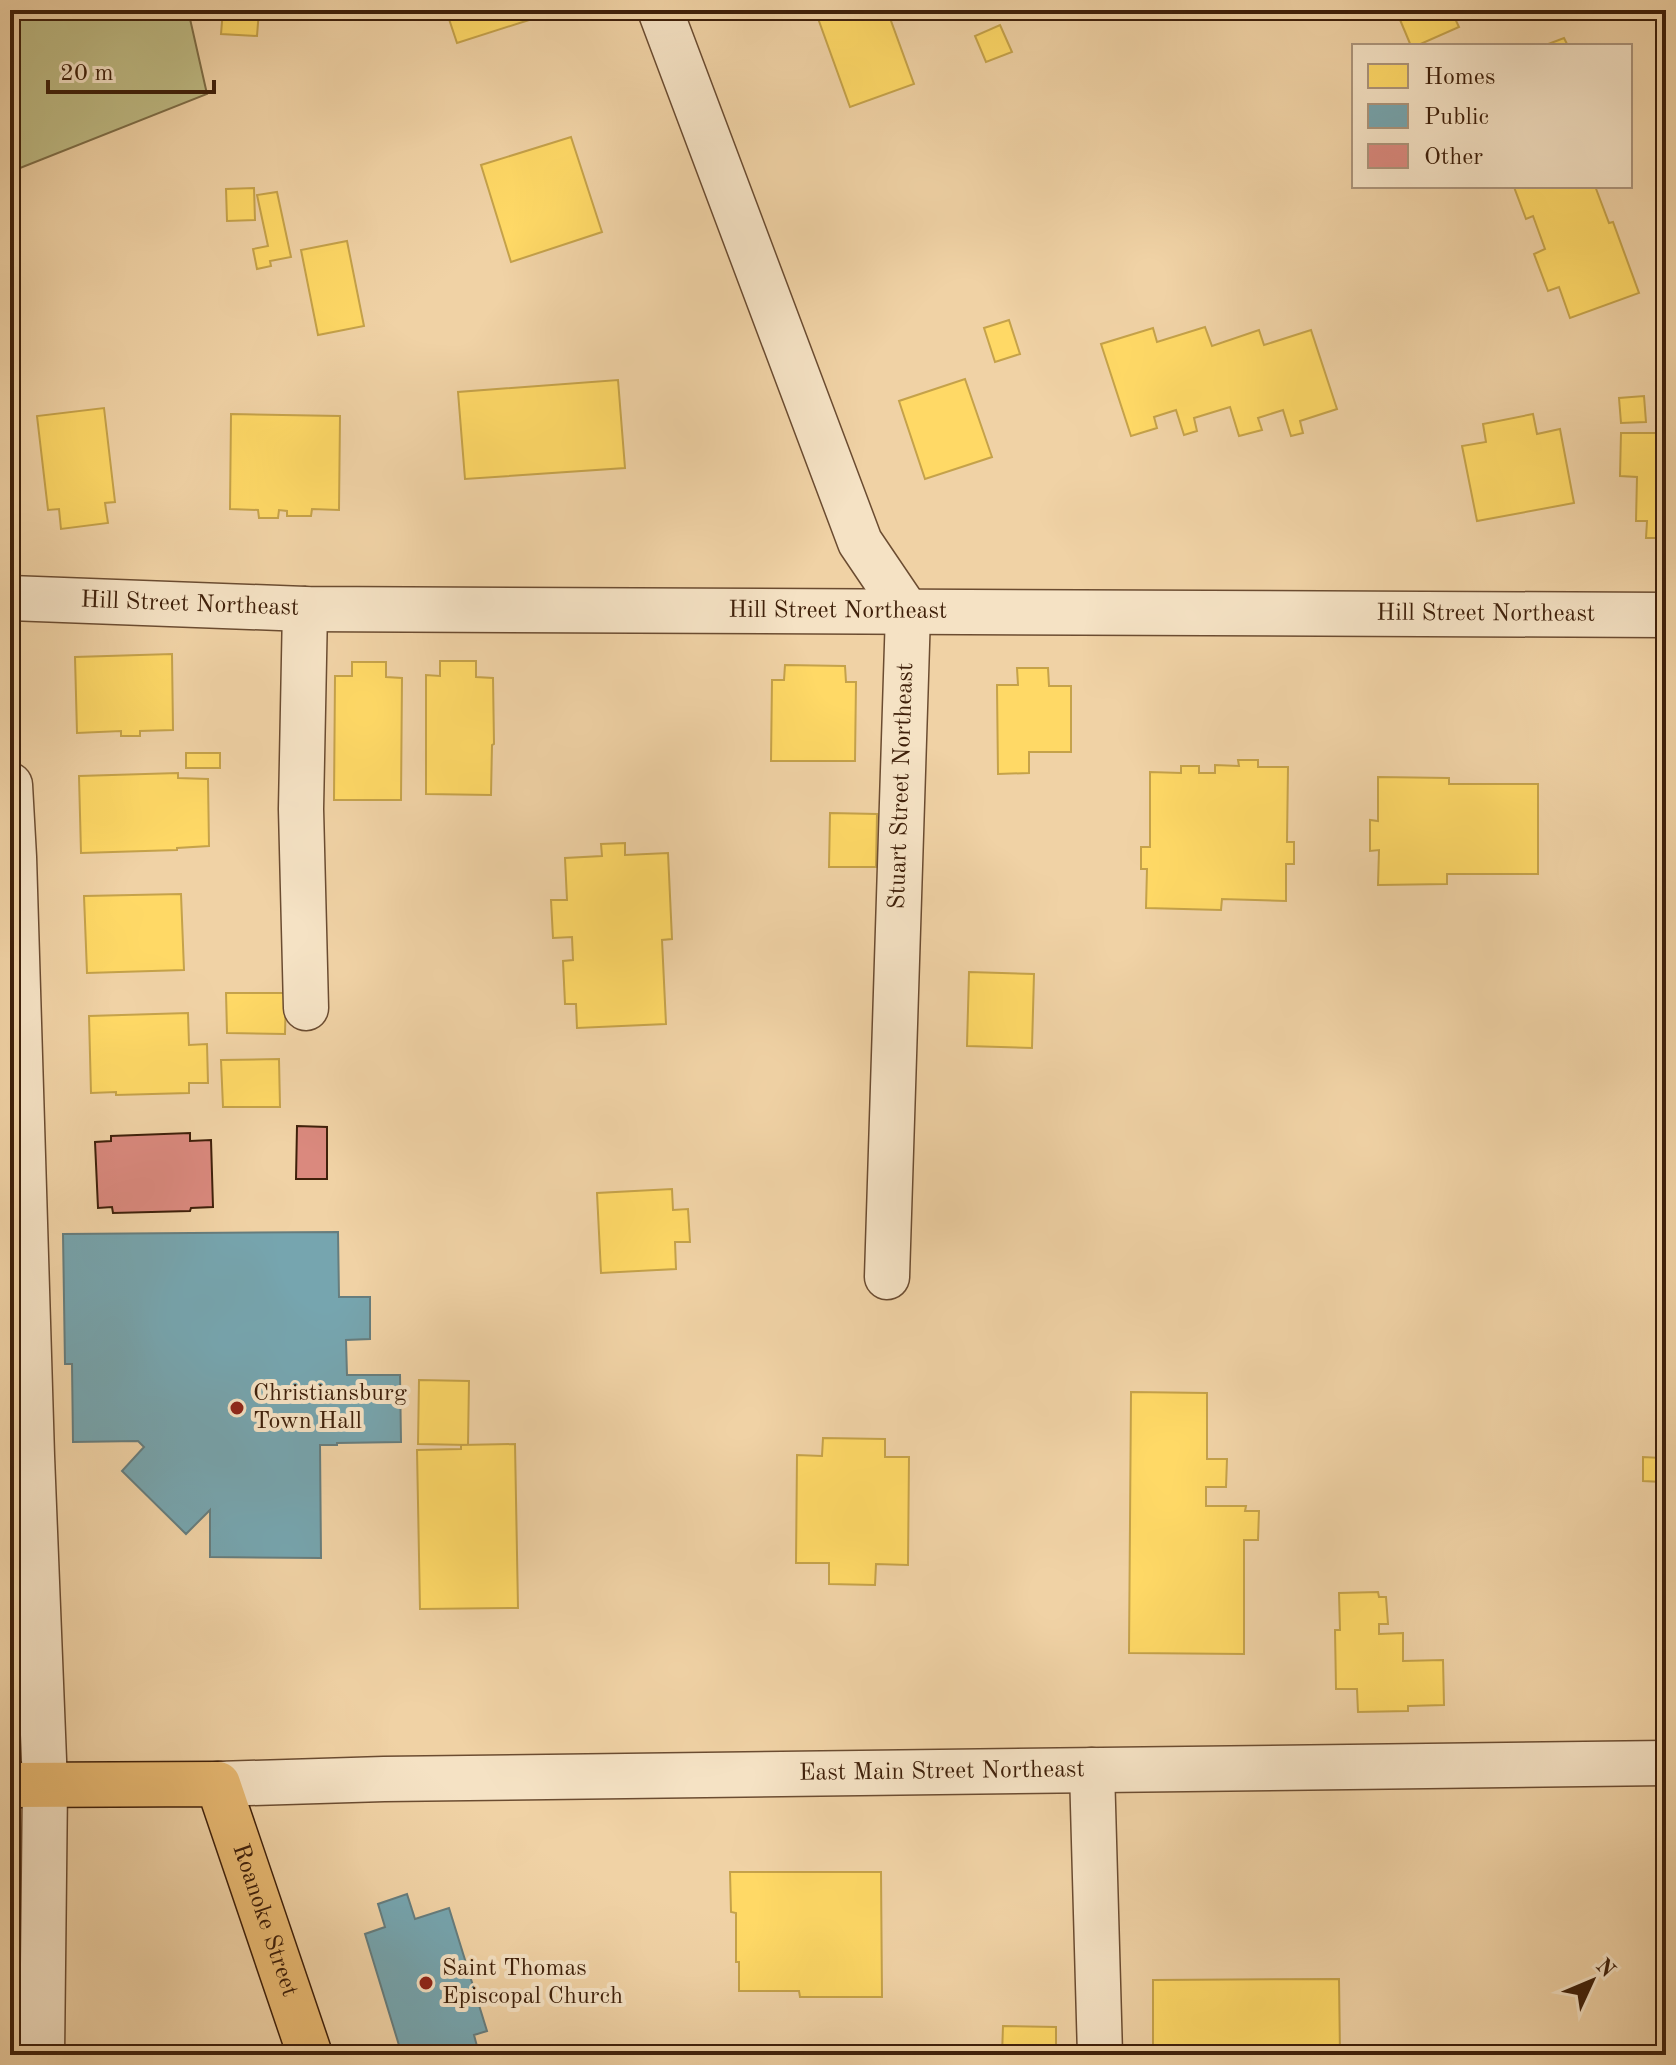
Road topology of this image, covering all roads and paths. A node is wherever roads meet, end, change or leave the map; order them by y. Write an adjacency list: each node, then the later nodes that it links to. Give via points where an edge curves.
1 (660, 10): 4 (street, via 860,542)
2 (10, 598): 3 (street, Hill Street Northeast)
3 (305, 609): 4 (street, Hill Street Northeast); 7 (street, via 301,809)
4 (908, 613): 5 (street, Hill Street Northeast); 8 (street, Stuart Street Northeast)
5 (1666, 615)
6 (10, 785): 12 (street, via 32,1456)
7 (306, 1008)
8 (887, 1277)
9 (1666, 1763): 10 (street, East Main Street Northeast)
10 (1092, 1770): 11 (street, East Main Street Northeast); 15 (street)
11 (218, 1784): 12 (main road); 14 (main road, Roanoke Street)
12 (28, 1785): 13 (street)
13 (42, 2055)
14 (310, 2055)
15 (1100, 2055)

